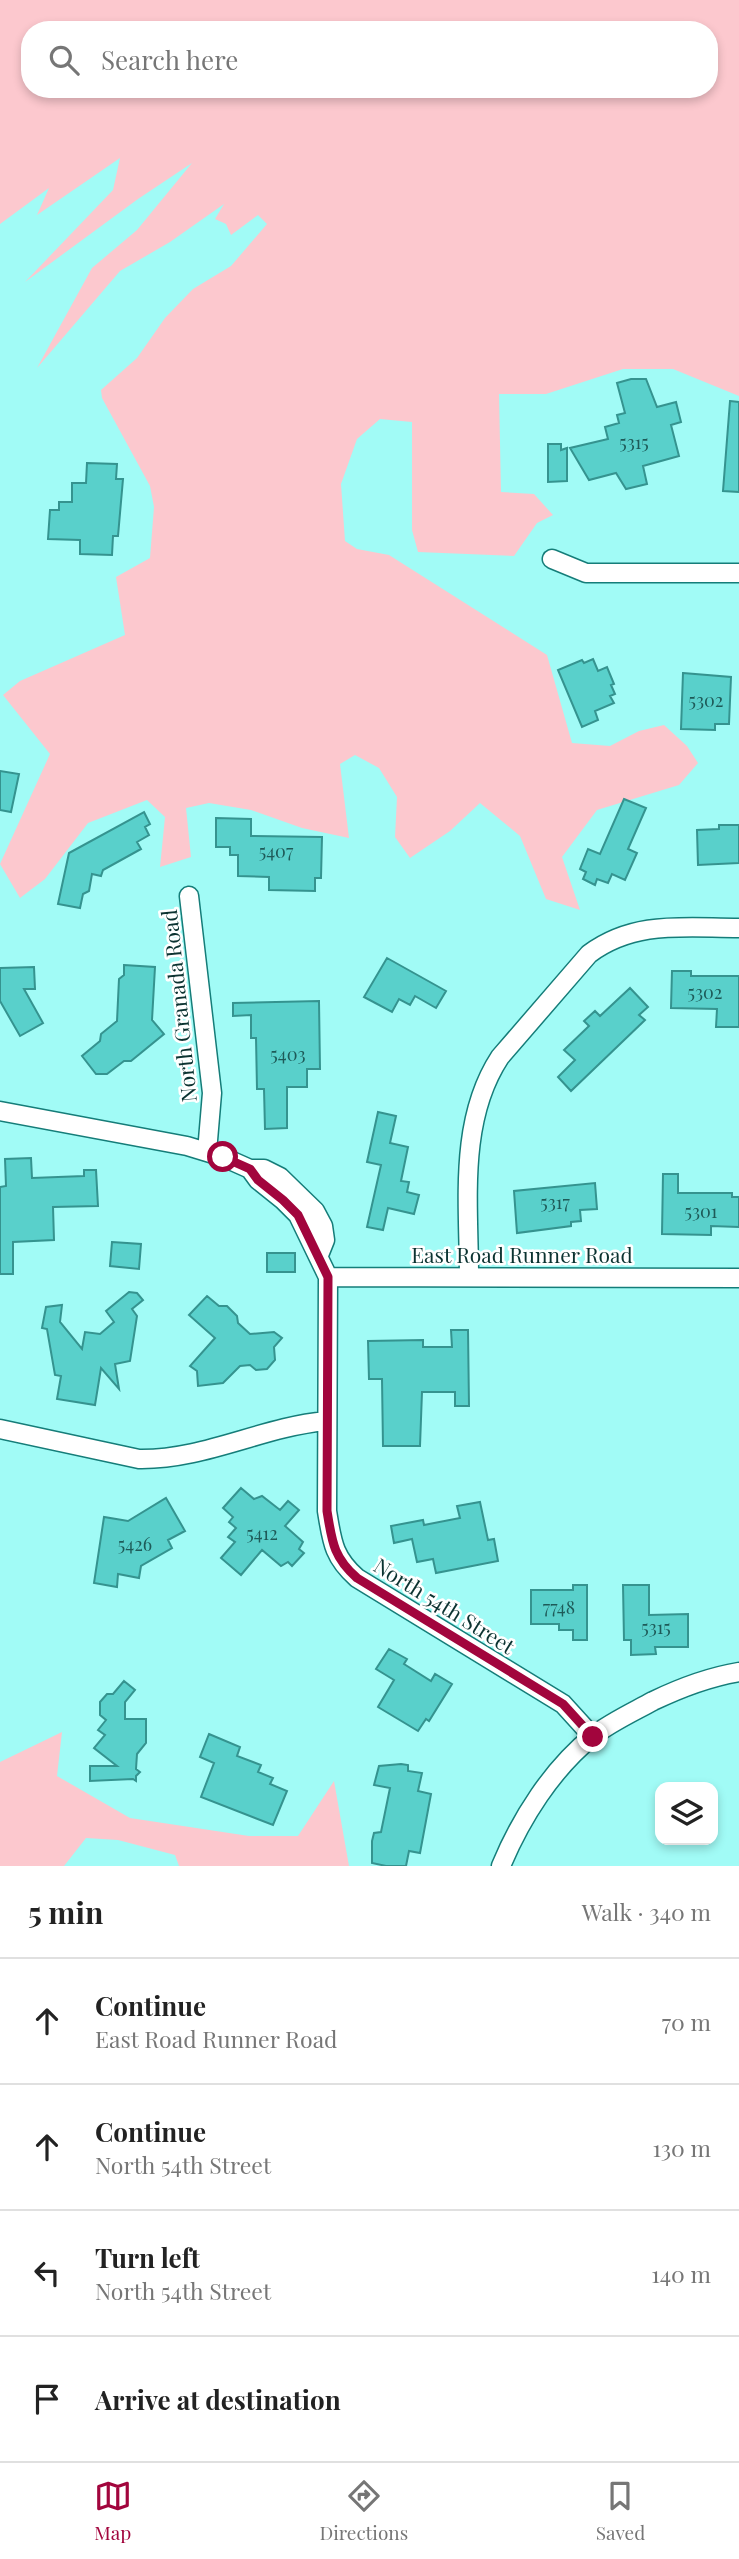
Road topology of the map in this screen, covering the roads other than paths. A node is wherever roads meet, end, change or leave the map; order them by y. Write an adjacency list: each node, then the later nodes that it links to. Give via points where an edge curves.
1 (552, 559): 2 (street, via 586,573)
2 (739, 573)
3 (189, 897): 6 (street, North Granada Road, via 212,1093)
4 (739, 928): 8 (street, via 648,928 604,943 589,954 500,1057 480,1096 469,1140)
5 (0, 1111): 6 (street)
6 (207, 1152): 7 (street, via 280,1177 315,1211 323,1226 325,1240 319,1255)
7 (328, 1277): 8 (street, East Road Runner Road); 10 (street, North 54th Street)
8 (469, 1277): 9 (street, East Road Runner Road)
9 (739, 1278)
10 (326, 1421): 11 (street, via 160,1459 126,1457); 13 (street, North 54th Street, via 327,1511 333,1548 343,1564 357,1578 563,1704)
11 (0, 1429)
12 (739, 1672): 13 (street, via 679,1688)
13 (593, 1737): 14 (street, via 552,1779)
14 (501, 1866)

